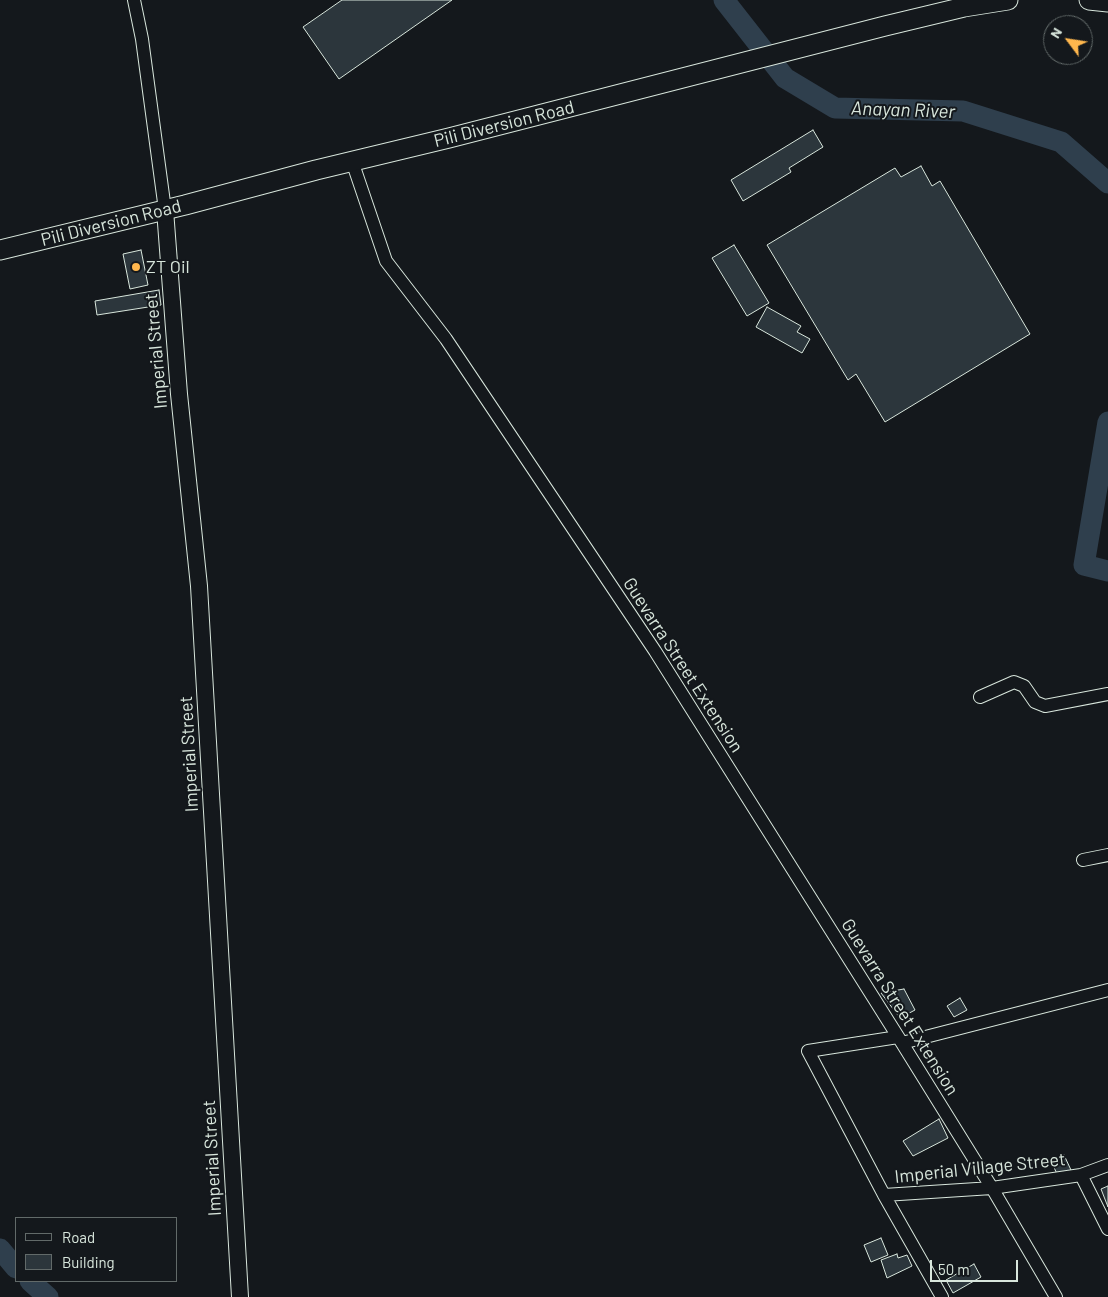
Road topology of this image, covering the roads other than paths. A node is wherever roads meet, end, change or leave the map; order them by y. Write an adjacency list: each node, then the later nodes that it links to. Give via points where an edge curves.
1 (134, 0): 6 (street)
2 (1008, 0): 5 (highway, Pili Diversion Road, via 964,7)
3 (1089, 0): 4 (highway)
4 (1108, 2)
5 (352, 161): 6 (highway, Pili Diversion Road); 13 (street, Guevarra Street Extension, via 386,261 446,339 655,650)
6 (165, 210): 7 (highway, Pili Diversion Road); 19 (main road, Imperial Street, via 199,586)
7 (0, 250)
8 (1108, 694): 9 (street, via 1045,706 1035,702 1024,686 1014,682)
9 (980, 697)
10 (1108, 855): 11 (street)
11 (1083, 860)
12 (1108, 990): 13 (street)
13 (900, 1040): 16 (street, Guevarra Street Extension); 17 (street, via 808,1051)
14 (1108, 1165): 15 (street, Imperial Village Street)
15 (1081, 1175): 16 (street, Imperial Village Street); 18 (street)
16 (992, 1188): 17 (street, Imperial Village Street); 21 (street, Guevarra Street Extension)
17 (884, 1195): 20 (street)
18 (1108, 1229)
19 (240, 1297)
20 (942, 1297)
21 (1056, 1297)

